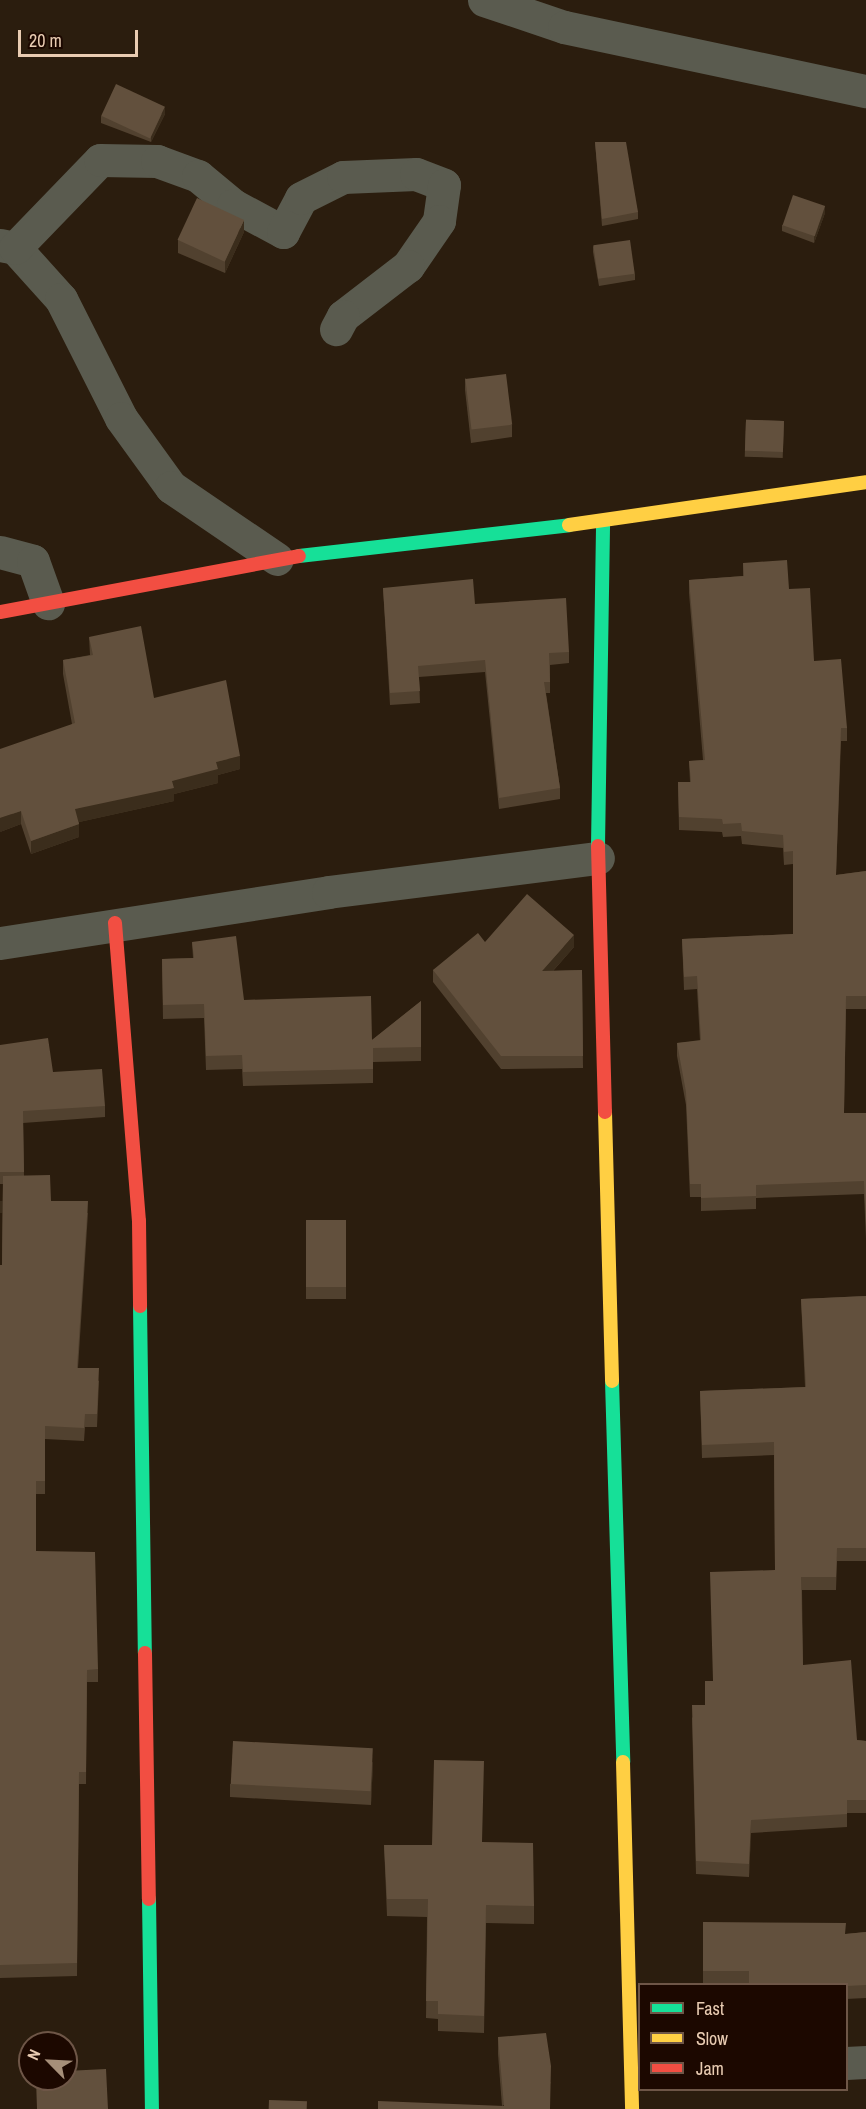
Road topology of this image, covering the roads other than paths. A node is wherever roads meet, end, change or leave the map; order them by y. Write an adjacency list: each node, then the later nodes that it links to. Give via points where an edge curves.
1 (484, 0): 2 (street, via 564,27)
2 (866, 91)
3 (8, 246): 4 (street, via 100,160 157,161 198,176 233,205 283,232 301,198 343,177 416,174 444,185 439,220 408,266 343,316); 8 (street, via 61,298 149,461 171,487)
4 (336, 328)
5 (866, 482): 6 (street)
6 (603, 521): 8 (street); 11 (street)
7 (0, 552): 9 (street, via 33,561)
8 (278, 560): 9 (street)
9 (48, 603): 10 (street)
10 (0, 612)
11 (598, 858): 12 (street); 16 (street)
12 (115, 923): 13 (street); 17 (street, via 139,1221)
13 (0, 943)
14 (866, 2062): 15 (street)
15 (848, 2063)
16 (635, 2067): 18 (street)
17 (152, 2109)
18 (632, 2109)

